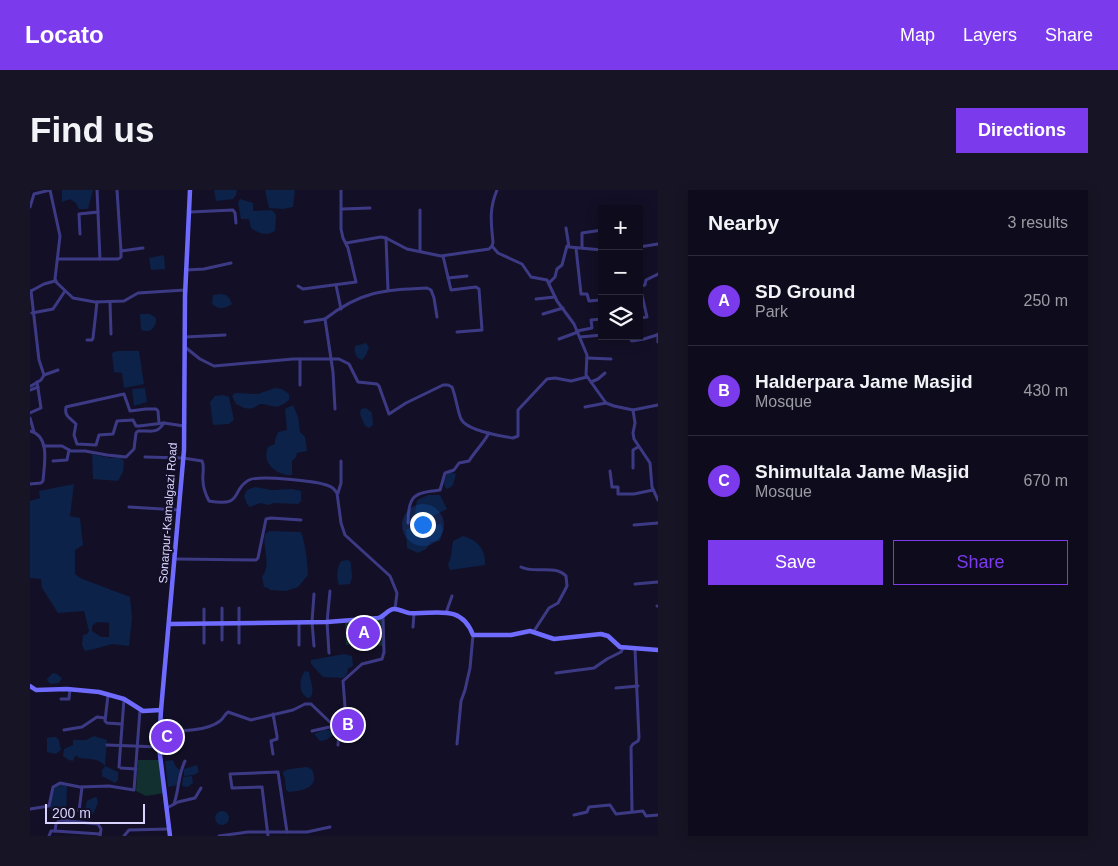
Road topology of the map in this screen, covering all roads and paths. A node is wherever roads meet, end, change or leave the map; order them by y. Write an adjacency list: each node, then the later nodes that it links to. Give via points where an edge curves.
1 (97, 190): 11 (street)
2 (117, 190): 27 (street)
3 (190, 190): 12 (street, Sonarpur-Kamalgazi Road)
4 (341, 190): 9 (street)
5 (498, 190): 21 (street, via 490,213)
6 (32, 194): 7 (street); 30 (street, via 50,190 60,236)
7 (30, 207)
8 (370, 208): 9 (street)
9 (342, 209): 18 (street, via 341,229)
10 (420, 210): 28 (street)
11 (98, 212): 16 (street, via 79,214); 31 (street)
12 (190, 212): 13 (street, via 233,210); 33 (street, Sonarpur-Kamalgazi Road)
13 (236, 223)
14 (566, 228): 20 (street)
15 (598, 231): 23 (street, via 582,233)
16 (80, 234)
17 (386, 238): 18 (street); 28 (street, via 407,249); 43 (street)
18 (346, 243): 39 (street, via 356,282)
19 (658, 244): 22 (street)
20 (568, 245): 25 (street); 38 (street, via 562,265)
21 (492, 246): 29 (street); 38 (street, via 498,253 522,264 531,277)
22 (643, 246)
23 (582, 247): 25 (street); 26 (street)
24 (143, 248): 27 (street)
25 (576, 248): 49 (street, via 581,294 588,294 589,301)
26 (598, 249)
27 (120, 251): 31 (street, via 120,258)
28 (420, 251): 29 (street)
29 (443, 256): 36 (street)
30 (59, 259): 31 (street); 37 (street)
31 (100, 259)
32 (231, 263): 33 (street)
33 (186, 270): 42 (street, Sonarpur-Kamalgazi Road)
34 (658, 274): 41 (street, via 646,280)
35 (467, 276): 36 (street)
36 (448, 278): 61 (street, via 451,290 476,286 479,289 482,330)
37 (56, 281): 44 (street); 45 (street)
38 (549, 282): 46 (street)
39 (336, 285): 40 (street, via 303,289); 53 (street)
40 (298, 286)
41 (643, 286)
42 (185, 290): 51 (street, via 138,293 124,301); 68 (street, Sonarpur-Kamalgazi Road)
43 (388, 290): 53 (street, via 360,297); 56 (street, via 431,290)
44 (30, 291): 54 (street)
45 (65, 291): 50 (street, via 75,299); 54 (street, via 53,309)
46 (555, 297): 48 (street); 52 (street)
47 (643, 298): 57 (street, via 648,317)
48 (536, 300)
49 (598, 300)
50 (97, 302): 51 (street); 72 (street, via 92,340)
51 (110, 302): 63 (street)
52 (563, 308): 55 (street); 62 (street)
53 (341, 309): 59 (street)
54 (32, 314): 71 (street)
55 (544, 314)
56 (437, 317)
57 (643, 318)
58 (598, 319): 62 (street, via 590,320 592,328)
59 (325, 320): 60 (street); 77 (street)
60 (305, 322)
61 (457, 332)
62 (578, 332): 69 (street); 70 (street)
63 (111, 334)
64 (657, 334): 73 (street, via 644,340); 74 (street)
65 (225, 335): 68 (street)
66 (598, 335): 69 (street)
67 (30, 336): 71 (street)
68 (185, 337): 75 (street, Sonarpur-Kamalgazi Road)
69 (580, 337): 76 (street)
70 (559, 339)
71 (36, 340): 82 (street)
72 (87, 340)
73 (631, 340)
74 (658, 342)
75 (185, 347): 79 (street, via 214,366); 99 (street, Sonarpur-Kamalgazi Road)
76 (587, 358): 78 (street); 83 (street)
77 (330, 359): 79 (street); 91 (street); 101 (street, via 346,362 358,382 377,384 389,414 414,398 448,385 454,392 464,424)
78 (611, 359)
79 (300, 360): 86 (street)
80 (58, 370): 82 (street)
81 (605, 373): 84 (street)
82 (44, 375): 85 (street)
83 (587, 377): 84 (street); 101 (street, via 571,381 547,379 518,410 517,437)
84 (591, 382): 88 (street)
85 (38, 385): 87 (street); 94 (street, via 41,408)
86 (300, 385)
87 (30, 388)
88 (606, 403): 90 (street); 92 (street)
89 (658, 406): 92 (street)
90 (586, 407)
91 (335, 409)
92 (633, 410): 103 (street, via 633,436)
93 (130, 411): 96 (street); 96 (street, via 124,394 66,407 68,418 76,424 74,435 77,444 96,445 99,435 113,434 117,421); 97 (street, via 156,409)
94 (30, 413)
95 (30, 418): 100 (street)
96 (131, 420): 97 (street, via 136,426)
97 (159, 423): 98 (street)
98 (164, 423): 99 (street); 104 (street, via 158,431 138,431 134,449 126,457)
99 (184, 426): 106 (street, Sonarpur-Kamalgazi Road)
100 (32, 432): 102 (street, via 40,437)
101 (489, 433): 118 (street, via 469,461 459,463 454,470 445,473 440,490 424,492 411,500)
102 (44, 446): 104 (street, via 62,446); 111 (street, via 43,481)
103 (638, 447): 109 (street, via 633,450); 112 (street, via 650,463)
104 (69, 450): 107 (street, via 67,460)
105 (145, 457): 106 (street)
106 (183, 458): 113 (street, via 202,460 203,481 209,500 234,500 243,484 262,478 318,483 330,486); 116 (street, Sonarpur-Kamalgazi Road)
107 (53, 461)
108 (341, 461): 113 (street, via 341,483)
109 (633, 468)
110 (610, 471): 112 (street, via 612,487 618,487 618,494)
111 (30, 484)
112 (653, 490): 114 (street)
113 (337, 493): 131 (street, via 345,535 390,576 397,593)
114 (658, 500)
115 (129, 507): 116 (street)
116 (179, 510): 121 (street, Sonarpur-Kamalgazi Road)
117 (301, 520): 121 (street, via 266,520 256,560)
118 (408, 522)
119 (658, 523): 120 (street)
120 (634, 525)
121 (175, 559): 141 (street, Sonarpur-Kamalgazi Road)
122 (521, 567): 143 (street, via 566,576 565,590 556,604 548,608)
123 (658, 582): 124 (street)
124 (635, 584)
125 (330, 591): 137 (street)
126 (314, 594): 136 (street)
127 (452, 596): 133 (street)
128 (222, 608): 139 (street)
129 (239, 608): 140 (street)
130 (204, 609): 138 (street)
131 (395, 609): 132 (street); 134 (street)
132 (414, 612): 133 (street); 142 (street)
133 (446, 613): 144 (street, via 464,618)
134 (383, 617): 137 (street); 168 (street, via 384,656 379,661 362,664 345,679 345,707 340,714)
135 (298, 622): 136 (street); 140 (street); 148 (street)
136 (312, 622): 137 (street); 149 (street)
137 (327, 622): 153 (street)
138 (204, 623): 139 (street); 141 (street); 146 (street)
139 (222, 623): 140 (street); 145 (street)
140 (239, 623): 147 (street)
141 (169, 624): 163 (street, Sonarpur-Kamalgazi Road)
142 (413, 627)
143 (534, 631): 144 (street, via 507,635); 150 (street, via 552,639 605,634 616,646)
144 (473, 634): 172 (street)
145 (222, 640)
146 (204, 643)
147 (239, 644)
148 (300, 645)
149 (314, 646)
150 (623, 648): 151 (street); 154 (street, via 622,652 594,668)
151 (635, 649): 152 (street); 156 (street)
152 (658, 650)
153 (329, 654)
154 (556, 673)
155 (30, 686): 158 (street, via 36,690)
156 (638, 686): 157 (street); 187 (street, via 639,738 631,747)
157 (616, 688)
158 (70, 689): 159 (street); 161 (street, via 69,699)
159 (108, 694): 160 (street); 165 (street)
160 (124, 699): 162 (street); 166 (street)
161 (61, 700)
162 (140, 710): 163 (street); 176 (street)
163 (161, 710): 170 (street, Sonarpur-Kamalgazi Road)
164 (273, 714): 167 (street, via 311,704); 170 (street, via 248,720 228,712 220,722 209,727); 178 (street, via 277,736 271,741)
165 (105, 718): 166 (street, via 106,723); 169 (street, via 96,717 82,727)
166 (122, 724): 175 (street)
167 (334, 726): 168 (street); 171 (street)
168 (339, 726): 174 (street)
169 (64, 730)
170 (160, 731): 177 (street, Sonarpur-Kamalgazi Road)
171 (312, 731)
172 (457, 744)
173 (107, 745): 175 (street)
174 (338, 745)
175 (120, 746): 176 (street); 180 (street, via 120,767)
176 (137, 746): 177 (street); 180 (street)
177 (159, 747): 184 (street, Sonarpur-Kamalgazi Road)
178 (274, 754)
179 (184, 761): 183 (street)
180 (136, 769): 181 (street, via 134,790)
181 (82, 787): 185 (street, via 56,784 49,806); 186 (street)
182 (200, 788): 183 (street, via 195,798)
183 (174, 804): 184 (street)
184 (167, 808): 191 (street, Sonarpur-Kamalgazi Road)
185 (30, 809)
186 (78, 811)
187 (632, 812): 188 (street); 189 (street, via 615,813 610,805 589,807 587,812)
188 (658, 815)
189 (574, 816)
190 (330, 827): 193 (street)
191 (169, 829): 197 (street, via 129,830); 198 (street, Sonarpur-Kamalgazi Road)
192 (55, 831): 195 (street); 195 (street, via 60,820 98,824); 196 (street, via 51,831)
193 (287, 832): 194 (street); 194 (street, via 278,772 230,774 232,788 262,786)
194 (268, 834): 199 (street, via 242,832)
195 (100, 835)
196 (49, 836)
197 (124, 836)
198 (170, 836)
199 (219, 836)

